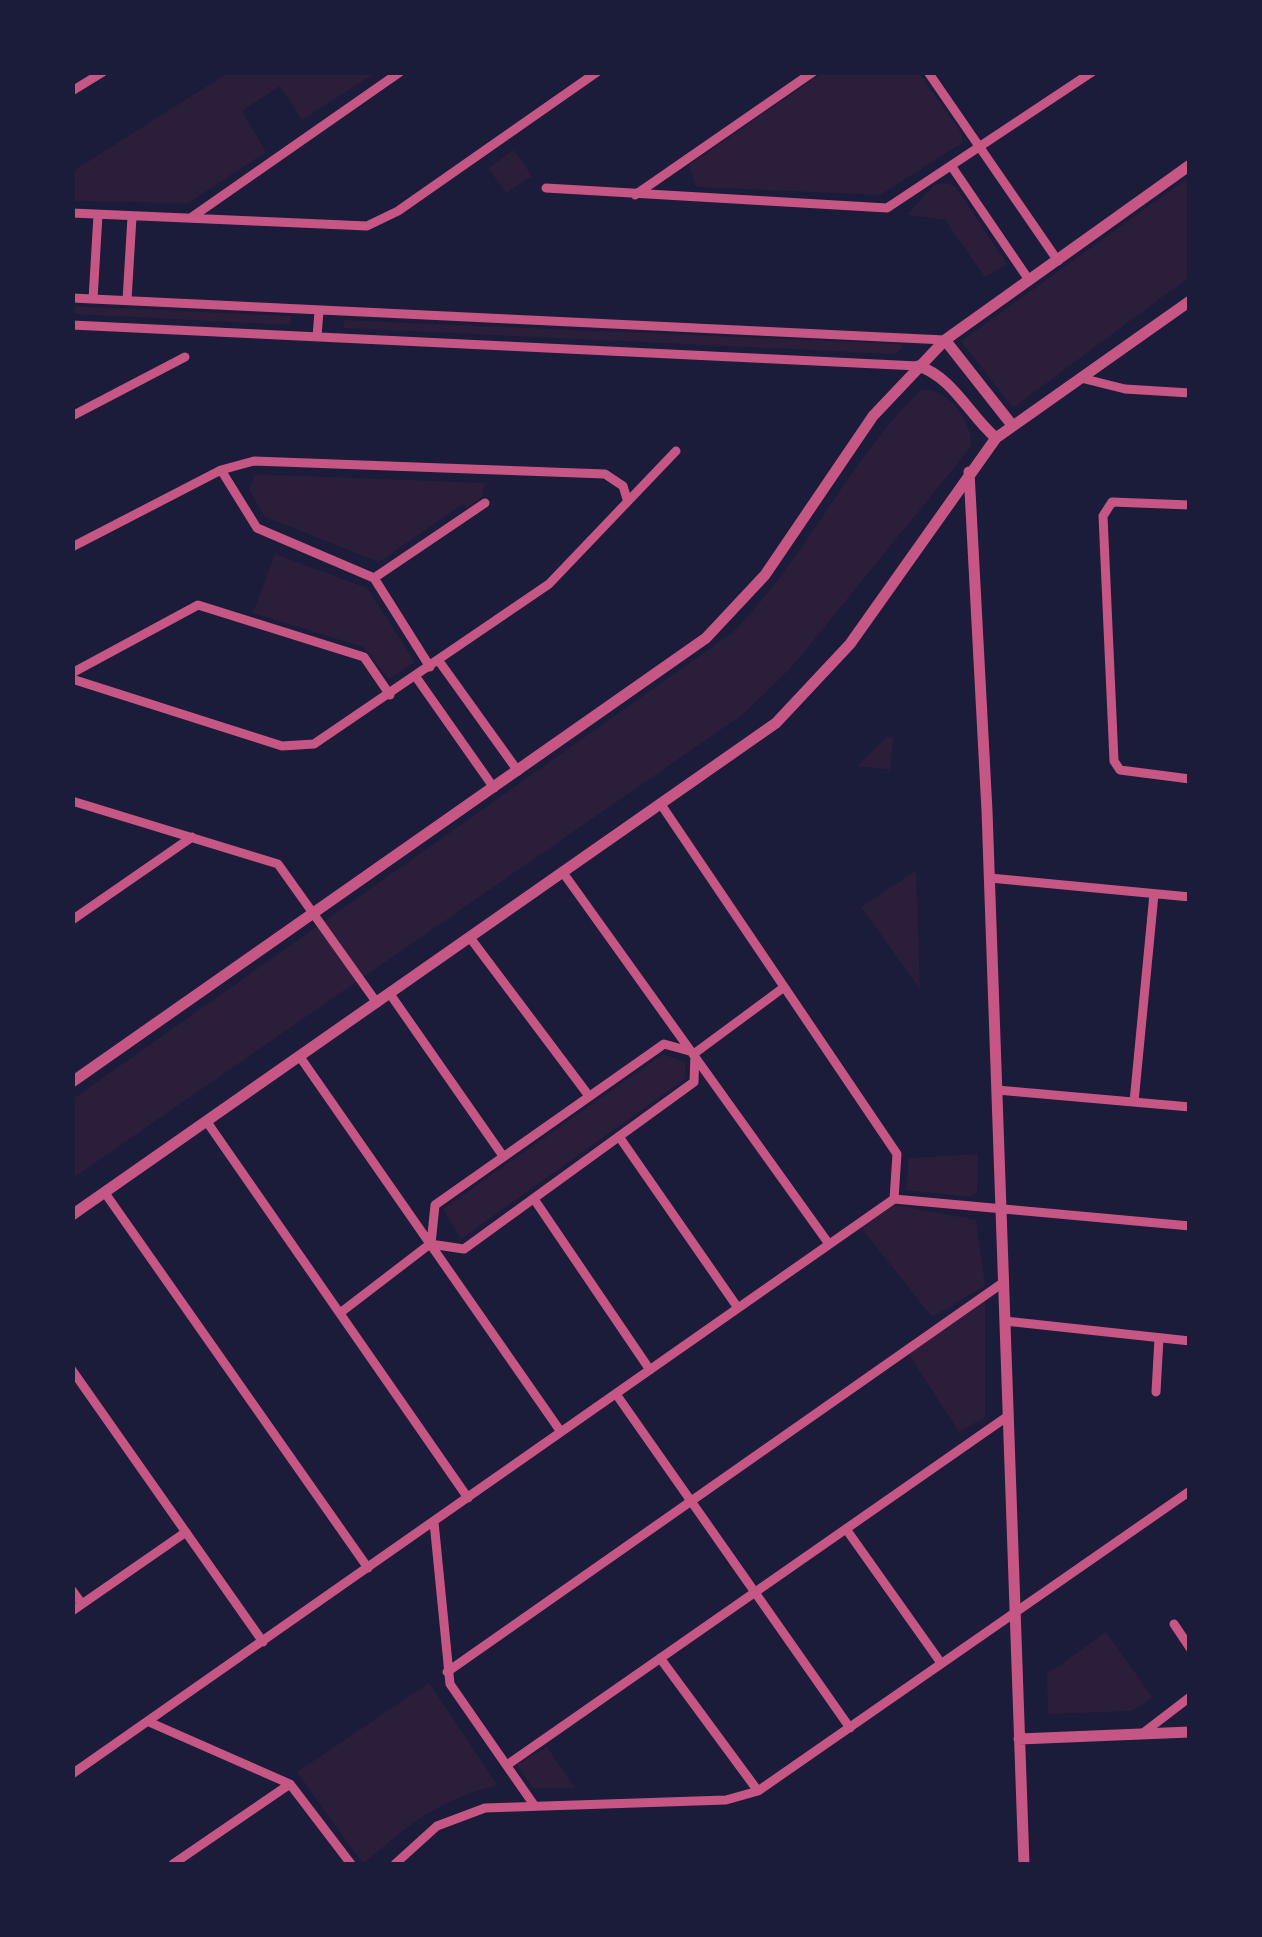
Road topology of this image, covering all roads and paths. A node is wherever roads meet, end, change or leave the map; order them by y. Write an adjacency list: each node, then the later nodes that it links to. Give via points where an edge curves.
1 (103, 72): 7 (street)
2 (400, 72): 16 (street)
3 (597, 72): 16 (street, via 367,226)
4 (813, 72): 12 (street)
5 (928, 72): 8 (street)
6 (1092, 72): 8 (street)
7 (72, 91)
8 (981, 150): 10 (street); 17 (street)
9 (1190, 165): 17 (street)
10 (952, 167): 12 (street, via 888,208); 18 (street)
11 (546, 188): 12 (street)
12 (635, 195)
13 (72, 213): 14 (street)
14 (98, 215): 15 (street); 20 (street)
15 (132, 216): 16 (street); 21 (street)
16 (190, 219)
17 (1058, 262): 18 (street)
18 (1029, 280): 26 (street)
19 (72, 298): 20 (street)
20 (94, 299): 21 (street)
21 (127, 300): 23 (street)
22 (1190, 301): 29 (street)
23 (319, 310): 25 (street); 26 (street)
24 (72, 325): 25 (street)
25 (317, 337): 28 (street)
26 (945, 340): 28 (street); 32 (street)
27 (185, 357): 31 (street)
28 (918, 366): 33 (street, via 939,372); 46 (street, via 864,428 727,620)
29 (1078, 378): 30 (street); 32 (street)
30 (1190, 393)
31 (75, 413)
32 (1012, 425): 33 (street)
33 (996, 438): 36 (street)
34 (676, 451): 37 (street)
35 (221, 470): 37 (street, via 254,461 605,474 623,486); 40 (street); 41 (street, via 257,528)
36 (969, 472): 50 (street, via 815,687); 53 (street)
37 (627, 498): 42 (street, via 549,584)
38 (485, 502): 41 (street)
39 (1190, 504): 47 (street, via 1112,502 1103,516 1114,761 1132,774)
40 (72, 547)
41 (374, 578): 42 (street)
42 (435, 664): 44 (street); 46 (street)
43 (72, 676): 45 (street, via 282,746 314,744); 45 (street, via 198,605 364,657)
44 (416, 677): 45 (street); 48 (street)
45 (390, 695)
46 (518, 771): 48 (street)
47 (1190, 779)
48 (494, 788): 56 (street)
49 (72, 801): 51 (street)
50 (662, 806): 52 (street); 59 (street)
51 (192, 837): 56 (street, via 273,861); 57 (street)
52 (564, 874): 58 (street); 62 (street)
53 (990, 878): 54 (street); 65 (street)
54 (1154, 894): 55 (street); 67 (street)
55 (1190, 897)
56 (316, 912): 61 (street); 64 (street)
57 (74, 918)
58 (471, 938): 60 (street); 66 (street)
59 (784, 988): 62 (street); 74 (street, via 898,1154)
60 (390, 994): 61 (street); 71 (street)
61 (377, 1003): 63 (street)
62 (696, 1053): 66 (street, via 664,1044); 70 (street, via 694,1082); 79 (street)
63 (300, 1057): 69 (street); 78 (street)
64 (72, 1082)
65 (997, 1090): 67 (street); 75 (street)
66 (588, 1096): 71 (street)
67 (1134, 1102): 68 (street)
68 (1190, 1107)
69 (207, 1122): 72 (street); 82 (street)
70 (620, 1138): 73 (street); 81 (street)
71 (503, 1156): 78 (street, via 435,1205)
72 (105, 1192): 76 (street); 98 (street)
73 (534, 1199): 78 (street, via 464,1249); 87 (street)
74 (894, 1199): 75 (street); 79 (street)
75 (1000, 1209): 77 (street); 80 (street)
76 (72, 1215)
77 (1190, 1226)
78 (430, 1244): 82 (street); 91 (street)
79 (829, 1244): 81 (street)
80 (1004, 1282): 83 (street); 94 (street)
81 (738, 1308): 87 (street)
82 (340, 1313): 93 (street)
83 (1005, 1321): 84 (street); 90 (street)
84 (1159, 1338): 85 (street); 88 (street)
85 (1190, 1341)
86 (72, 1370): 97 (street)
87 (650, 1370): 89 (street)
88 (1156, 1392)
89 (616, 1394): 91 (street); 94 (street)
90 (1008, 1416): 96 (street); 103 (street)
91 (561, 1432): 93 (street)
92 (1190, 1491): 103 (street)
93 (468, 1498): 95 (street)
94 (691, 1501): 100 (street); 109 (street)
95 (434, 1522): 98 (street); 109 (street)
96 (846, 1529): 100 (street); 108 (street)
97 (186, 1532): 101 (street); 105 (street)
98 (368, 1568): 105 (street)
99 (72, 1590): 101 (street)
100 (755, 1592): 107 (street); 112 (street)
101 (82, 1604): 102 (street)
102 (72, 1611)
103 (1015, 1612): 108 (street); 115 (street)
104 (1174, 1624): 106 (street)
105 (263, 1642): 111 (street)
106 (1190, 1648)
107 (660, 1658): 116 (street); 119 (street)
108 (941, 1664): 112 (street)
109 (446, 1672): 116 (street)
110 (1190, 1698): 114 (street)
111 (146, 1723): 117 (street); 118 (street)
112 (850, 1728): 119 (street)
113 (1190, 1732): 114 (street)
114 (1141, 1734): 115 (street)
115 (1019, 1739): 124 (street)
116 (507, 1765): 120 (street)
117 (72, 1774)
118 (290, 1784): 121 (street); 122 (street)
119 (758, 1791): 120 (street, via 726,1800)
120 (534, 1805): 123 (street, via 452,1818)
121 (173, 1864)
122 (352, 1864)
123 (395, 1864)
124 (1024, 1864)

